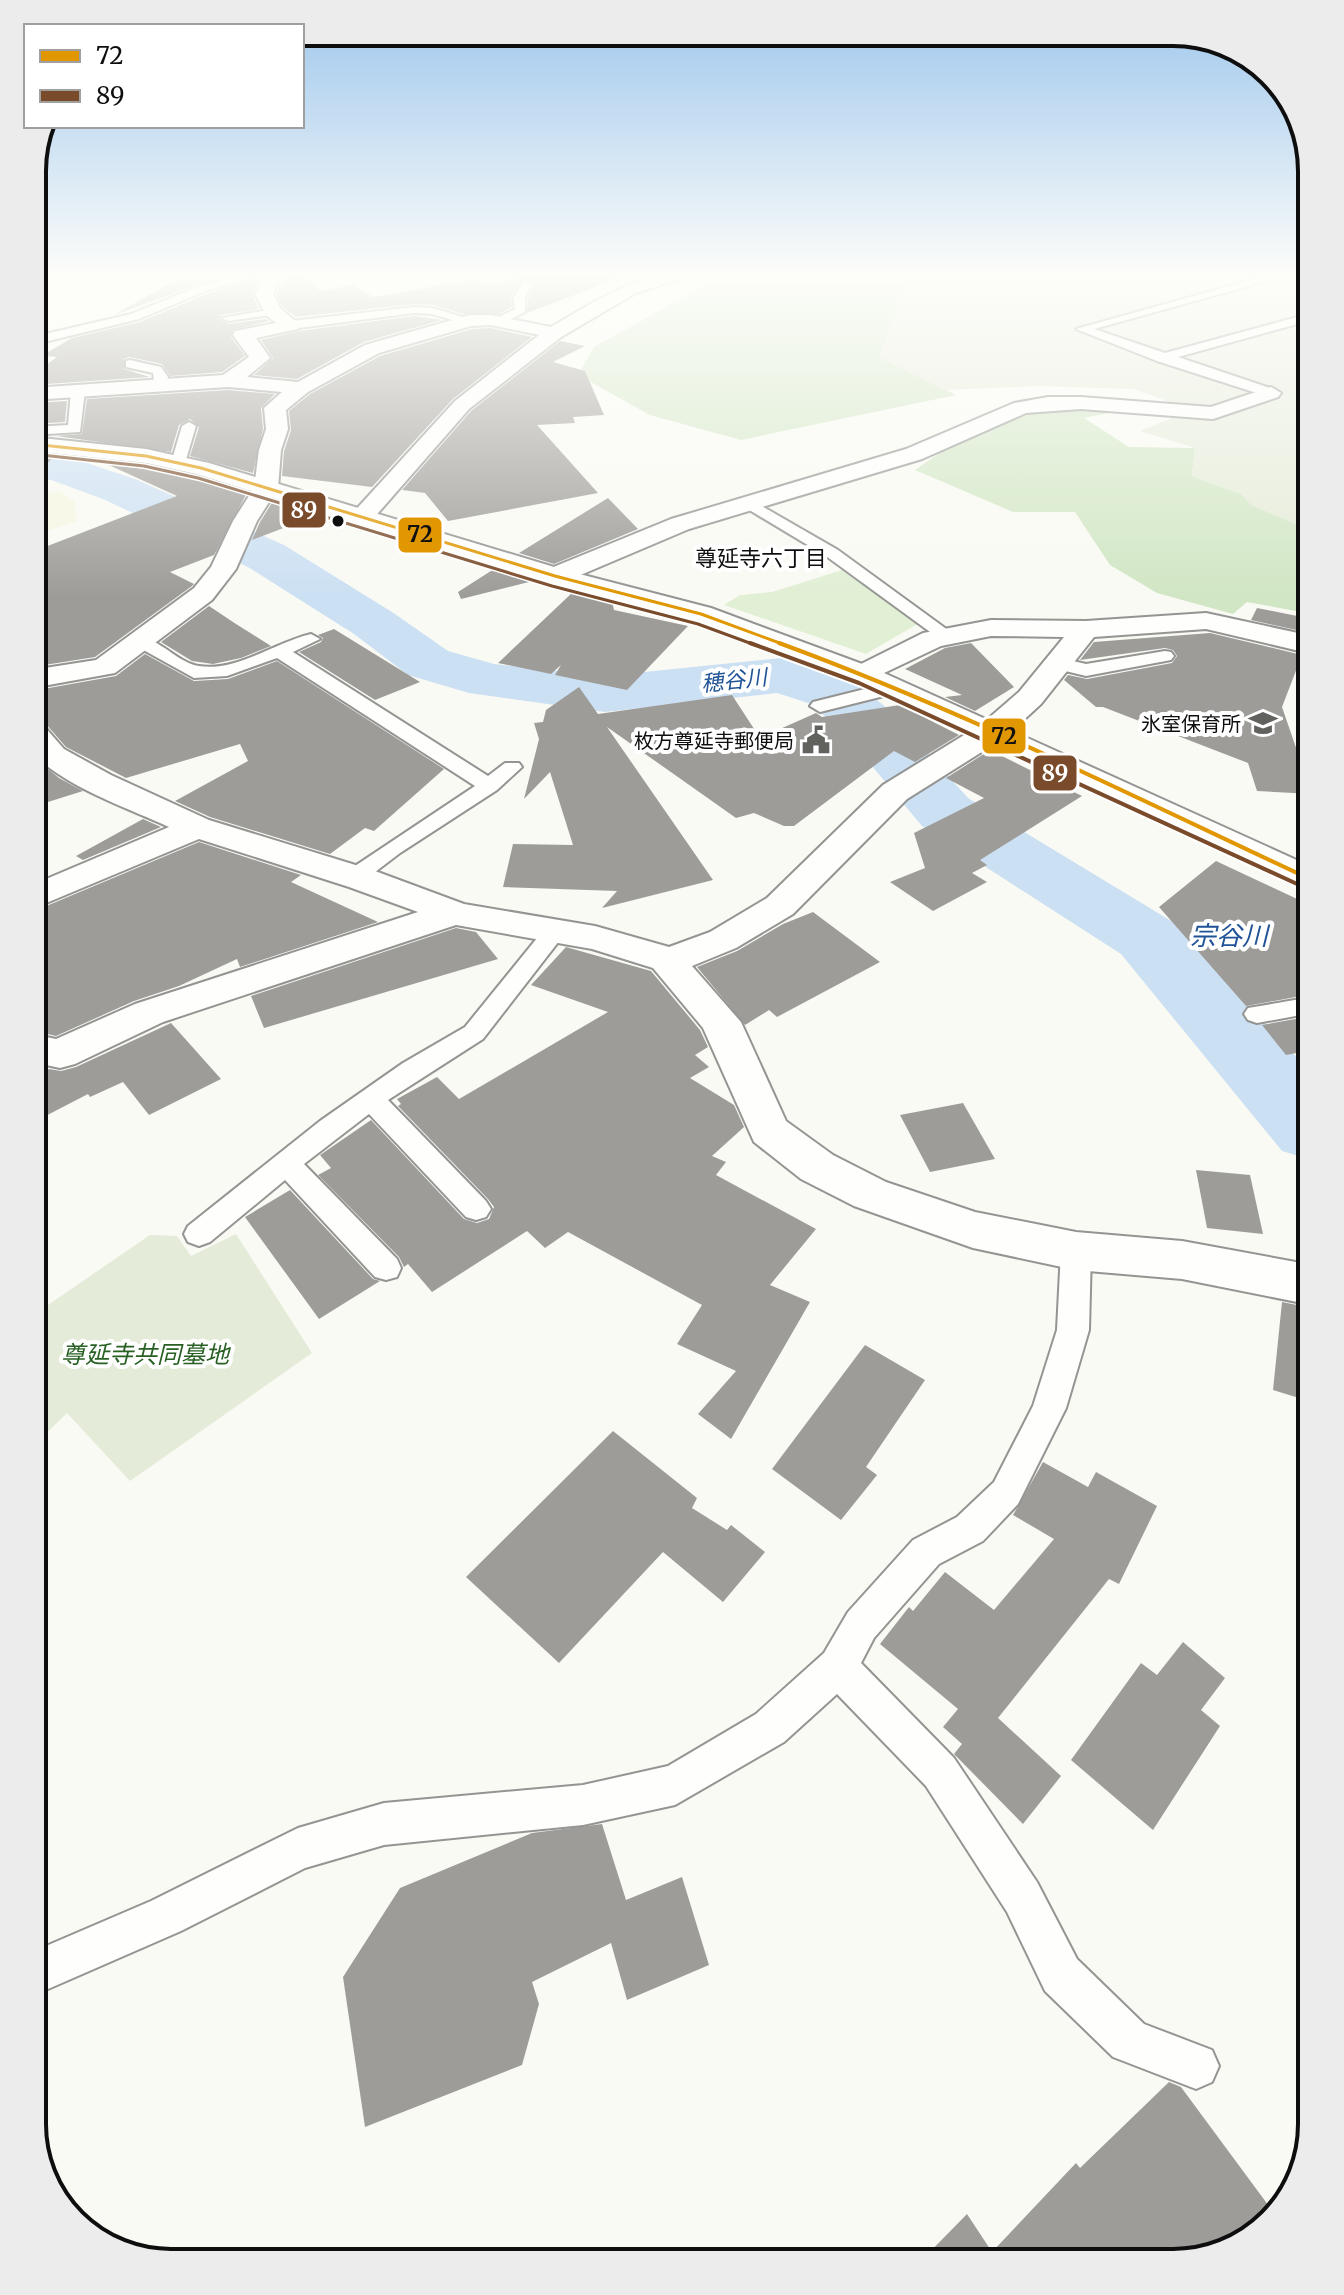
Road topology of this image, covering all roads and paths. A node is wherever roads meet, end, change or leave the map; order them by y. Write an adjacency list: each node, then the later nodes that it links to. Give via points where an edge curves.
1 (209, 382): 6 (street)
2 (239, 382): 7 (street)
3 (312, 382): 7 (street)
4 (491, 382): 17 (street, via 462,405)
5 (1237, 382): 10 (lane)
6 (160, 385): 8 (street)
7 (301, 388): 15 (street, via 275,408 277,429)
8 (78, 391): 9 (street); 12 (lane, via 75,429)
9 (46, 393)
10 (1271, 393): 16 (street, via 1213,413 1081,403 1021,407 914,454)
11 (189, 426): 14 (lane)
12 (46, 430)
13 (46, 445): 14 (street)
14 (178, 463): 15 (street)
15 (266, 488): 17 (street); 22 (street, via 223,569 203,594)
16 (746, 502): 18 (street); 20 (lane, via 832,553)
17 (363, 515): 18 (street)
18 (555, 576): 28 (street, via 701,614)
19 (1086, 629): 20 (street, via 991,628); 23 (street, via 1206,621); 26 (street)
20 (947, 636): 28 (street, via 907,649)
21 (311, 639): 24 (lane)
22 (138, 642): 24 (lane, via 194,672 227,670); 27 (street, via 105,667)
23 (1298, 642)
24 (279, 651): 33 (lane)
25 (1165, 656): 26 (lane, via 1086,670)
26 (1060, 664): 30 (street)
27 (46, 677)
28 (862, 685): 29 (lane); 30 (street, via 897,687)
29 (820, 706)
30 (993, 731): 35 (street); 40 (street, via 895,792 780,906 723,940)
31 (46, 753): 34 (street)
32 (512, 767): 33 (lane)
33 (490, 786): 36 (lane, via 386,850)
34 (197, 827): 36 (street); 37 (street)
35 (1298, 873)
36 (354, 877): 38 (street)
37 (46, 892)
38 (454, 913): 39 (street); 43 (street, via 149,1013 60,1054)
39 (554, 932): 40 (street); 44 (lane, via 474,1033)
40 (671, 960): 48 (street, via 673,969 721,1022 769,1131 817,1167 870,1194 973,1230)
41 (1298, 1007): 42 (lane)
42 (1257, 1014)
43 (46, 1053)
44 (371, 1099): 45 (lane); 46 (lane)
45 (285, 1162): 47 (lane); 49 (lane)
46 (476, 1209)
47 (199, 1234)
48 (1076, 1251): 50 (street, via 1182,1260); 51 (lane, via 1073,1330 1049,1408 1006,1493 970,1529 926,1552 861,1625)
49 (386, 1268)
50 (1298, 1282)
51 (838, 1667): 52 (lane, via 770,1728 675,1785 583,1805 384,1824 298,1849 166,1916); 53 (lane, via 940,1772 1022,1897 1061,1975 1129,2041)
52 (46, 1968)
53 (1196, 2066)

